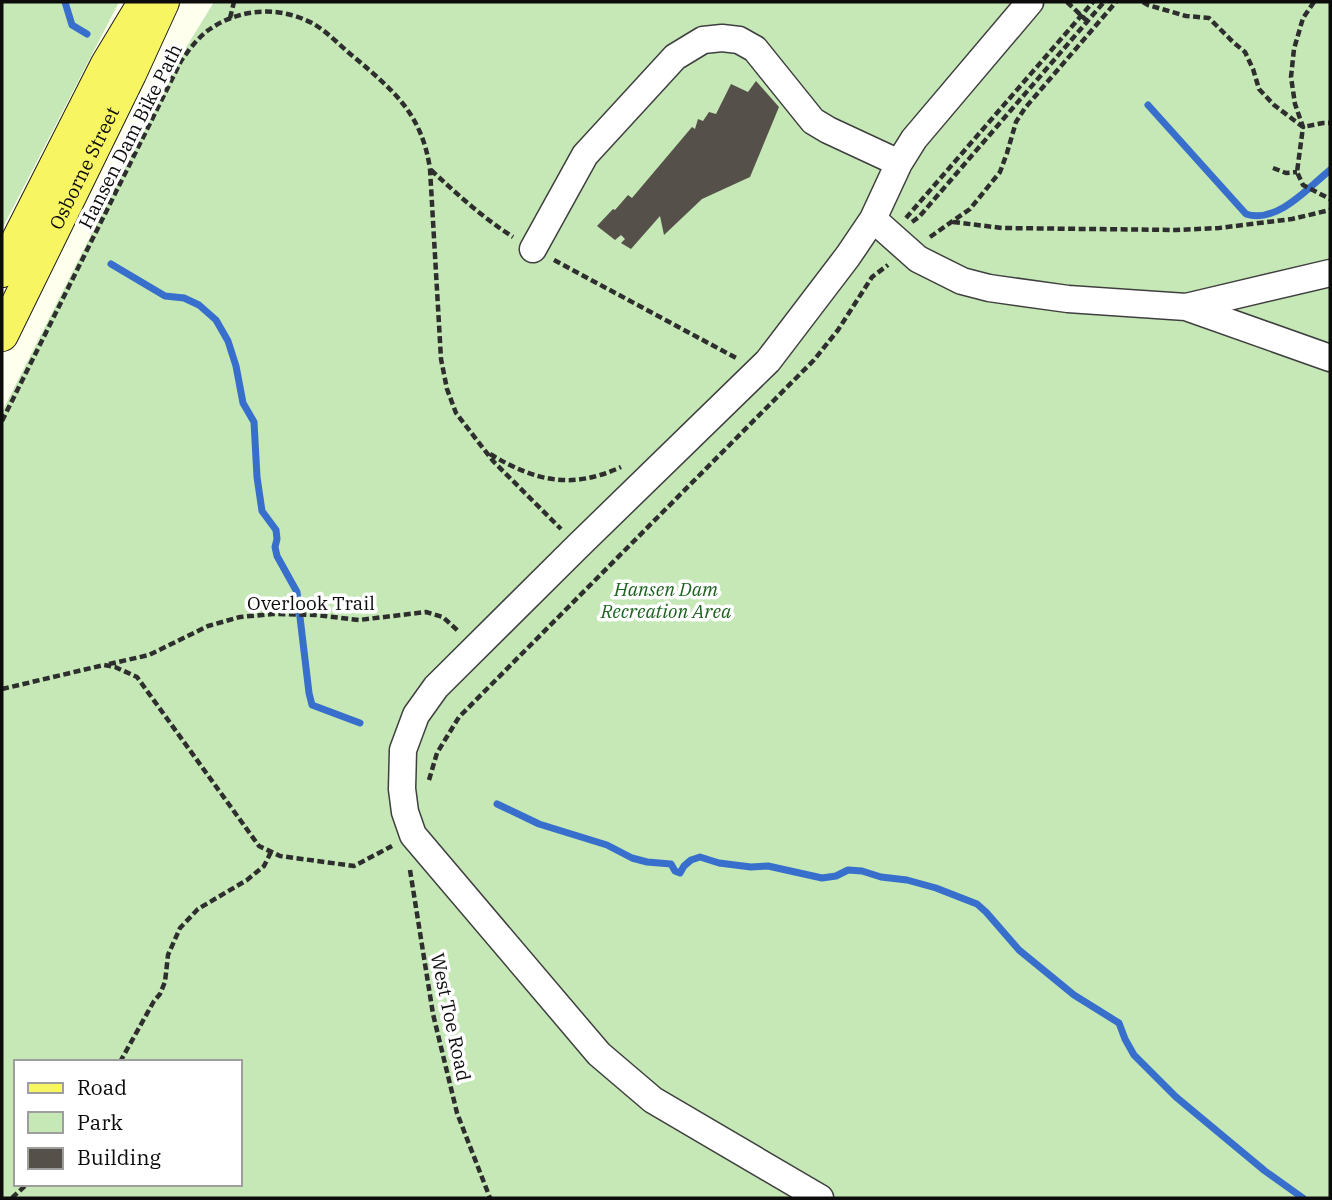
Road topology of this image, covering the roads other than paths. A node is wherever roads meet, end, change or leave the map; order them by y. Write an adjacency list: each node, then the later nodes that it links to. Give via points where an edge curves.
1 (144, 2): 7 (main road, Osborne Street, via 107,64)
2 (163, 2): 10 (main road, Osborne Street)
3 (1023, 4): 4 (lane)
4 (899, 163): 5 (lane); 6 (lane, via 813,121 755,49 738,40 703,40 675,57 585,155)
5 (882, 228): 9 (lane, via 918,259 974,285 1068,299); 12 (lane, via 848,256 768,361 436,687 416,715 402,750 401,789 413,835 599,1054 653,1100)
6 (533, 249)
7 (2, 271)
8 (1330, 273): 9 (lane)
9 (1186, 307): 11 (lane)
10 (2, 335)
11 (1330, 358)
12 (820, 1198)

